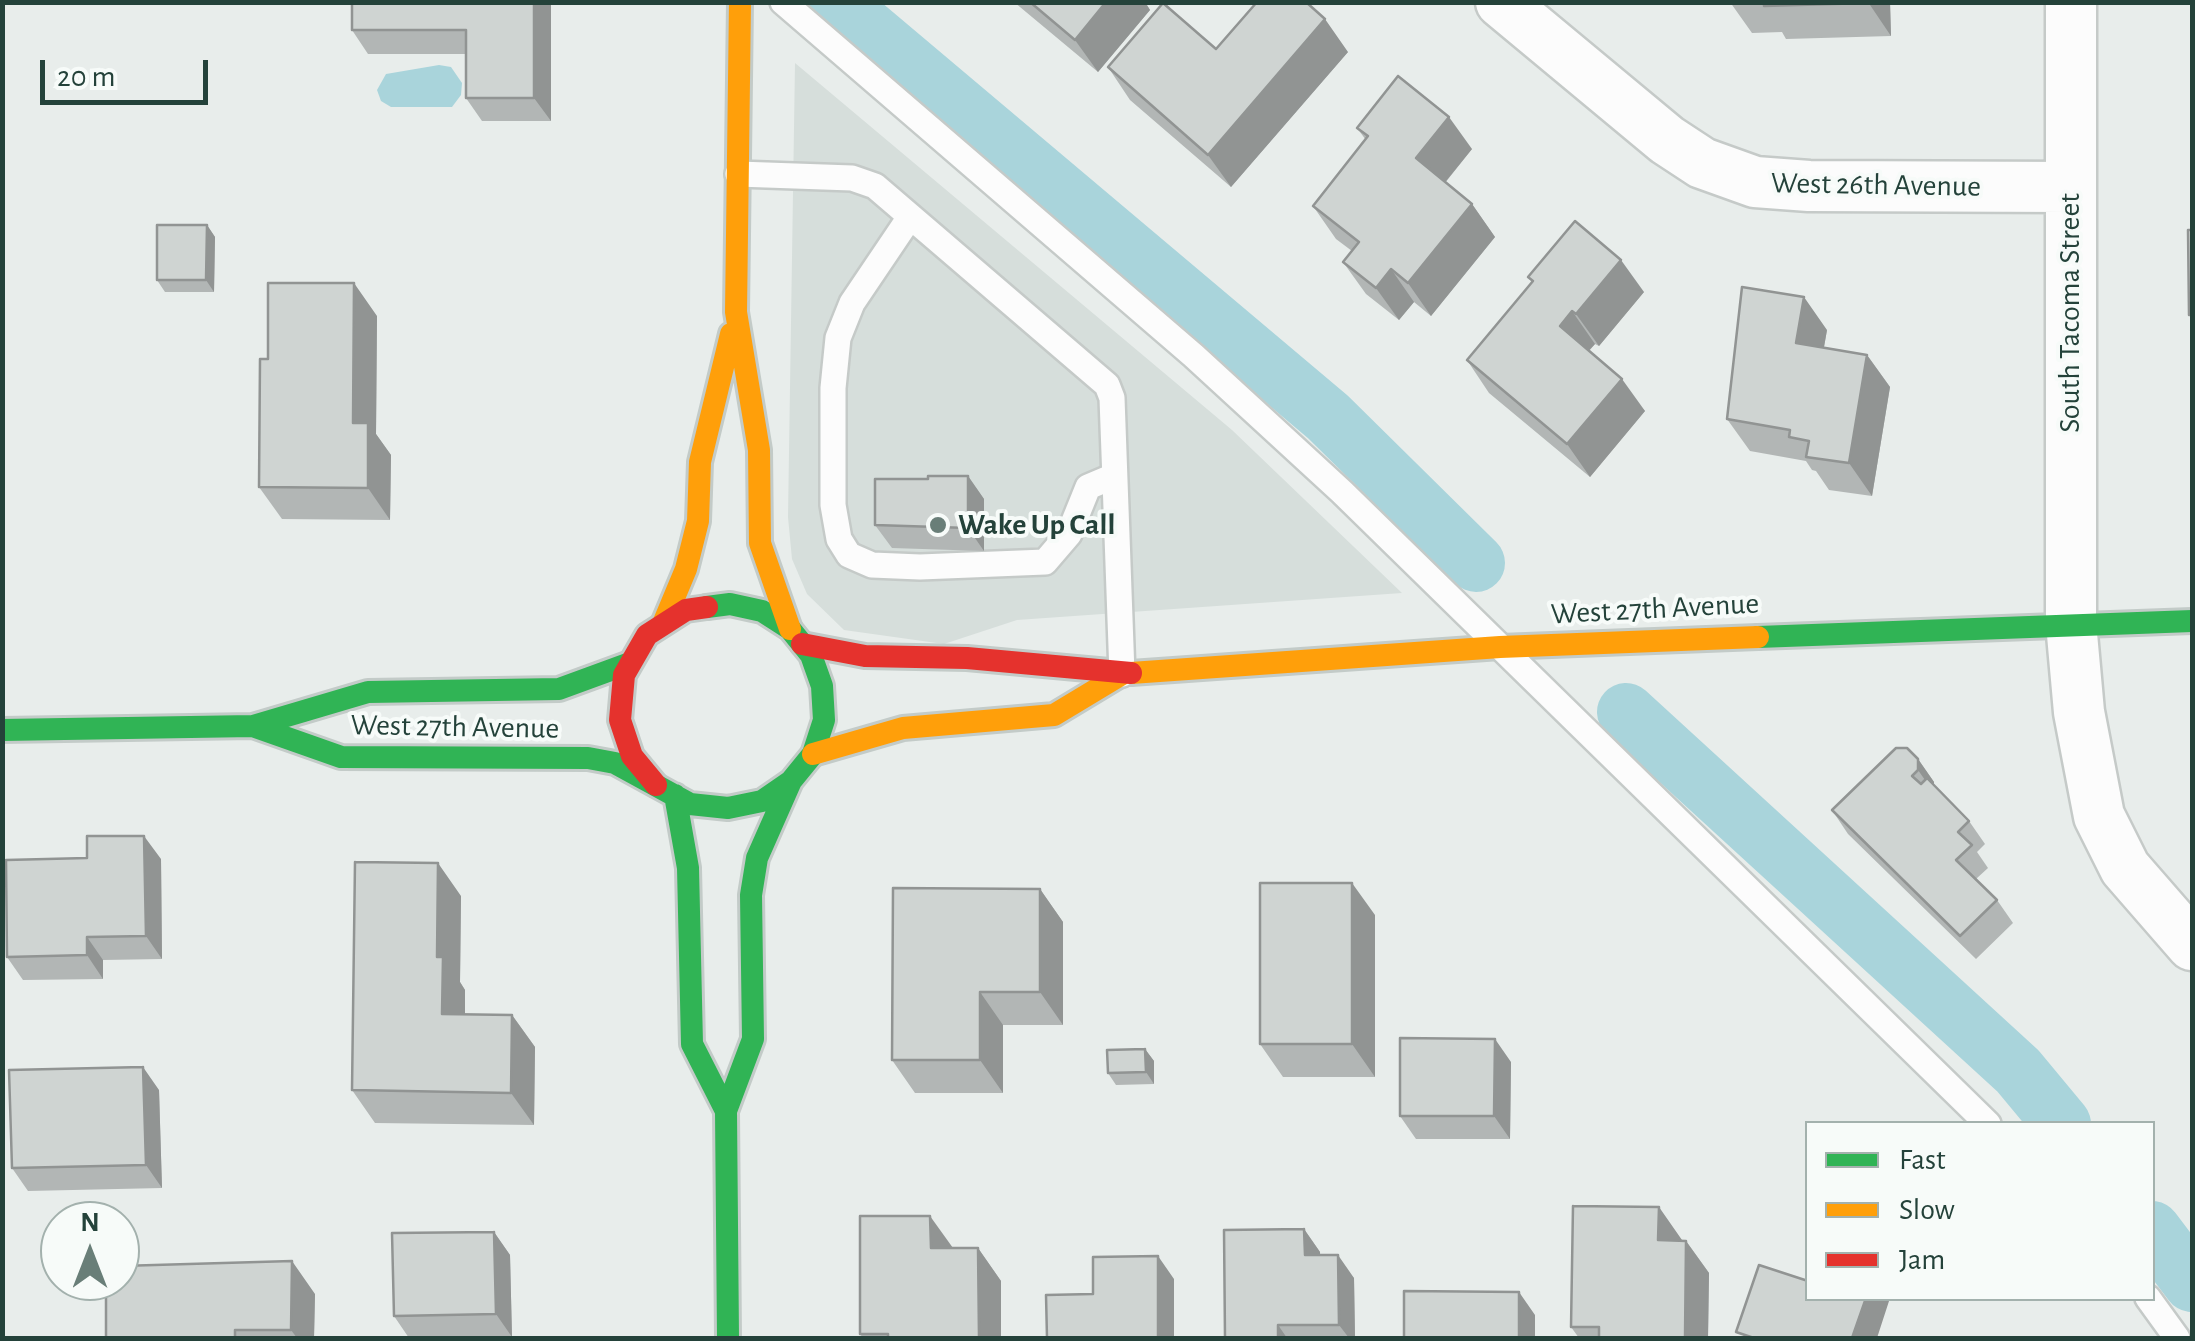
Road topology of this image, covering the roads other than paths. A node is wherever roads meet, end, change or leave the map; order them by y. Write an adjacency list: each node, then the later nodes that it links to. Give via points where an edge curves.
1 (740, 2): 5 (main road)
2 (783, 2): 14 (lane, via 1194,356)
3 (1501, 2): 6 (street, West 26th Avenue, via 1667,140 1702,163 1755,182)
4 (2071, 2): 6 (street, South Tacoma Street)
5 (738, 174): 7 (lane, via 852,178 876,186); 8 (main road)
6 (2070, 188): 12 (street, South Tacoma Street)
7 (910, 217): 9 (lane, via 1107,386); 9 (lane, via 852,303 838,338 834,505 839,539 849,554 872,565 920,567 1044,562 1069,534 1088,487)
8 (736, 312): 11 (main road, via 700,462 698,521); 13 (main road, via 758,450 760,542)
9 (1114, 476): 16 (lane)
10 (2192, 621): 12 (main road, West 27th Avenue)
11 (663, 624): 13 (main road, West 27th Avenue, via 686,610 730,604 762,611); 15 (main road, West 27th Avenue)
12 (2071, 624): 14 (main road, West 27th Avenue); 22 (street, South Tacoma Street, via 2099,816 2126,868)
13 (796, 636): 16 (main road, West 27th Avenue, via 865,656 967,658); 19 (main road, West 27th Avenue, via 822,686 824,720)
14 (1500, 647): 16 (main road, West 27th Avenue); 24 (lane)
15 (630, 664): 17 (main road, West 27th Avenue, via 559,690 368,692); 21 (main road, West 27th Avenue, via 620,720 632,756)
16 (1122, 674): 19 (main road, West 27th Avenue, via 1054,714 903,728)
17 (253, 726): 18 (main road, West 27th Avenue); 21 (main road, West 27th Avenue, via 341,757 588,758 614,763)
18 (2, 730)
19 (813, 754): 20 (main road, West 27th Avenue)
20 (792, 782): 21 (main road, West 27th Avenue, via 762,801 728,808 690,804); 23 (main road, via 757,858 751,895 753,1039)
21 (666, 790): 23 (main road, via 688,868 692,1044)
22 (2192, 945)
23 (726, 1110): 26 (main road)
24 (1985, 1121)
25 (2150, 1301): 27 (lane)
26 (728, 1338)
27 (2177, 1338)

